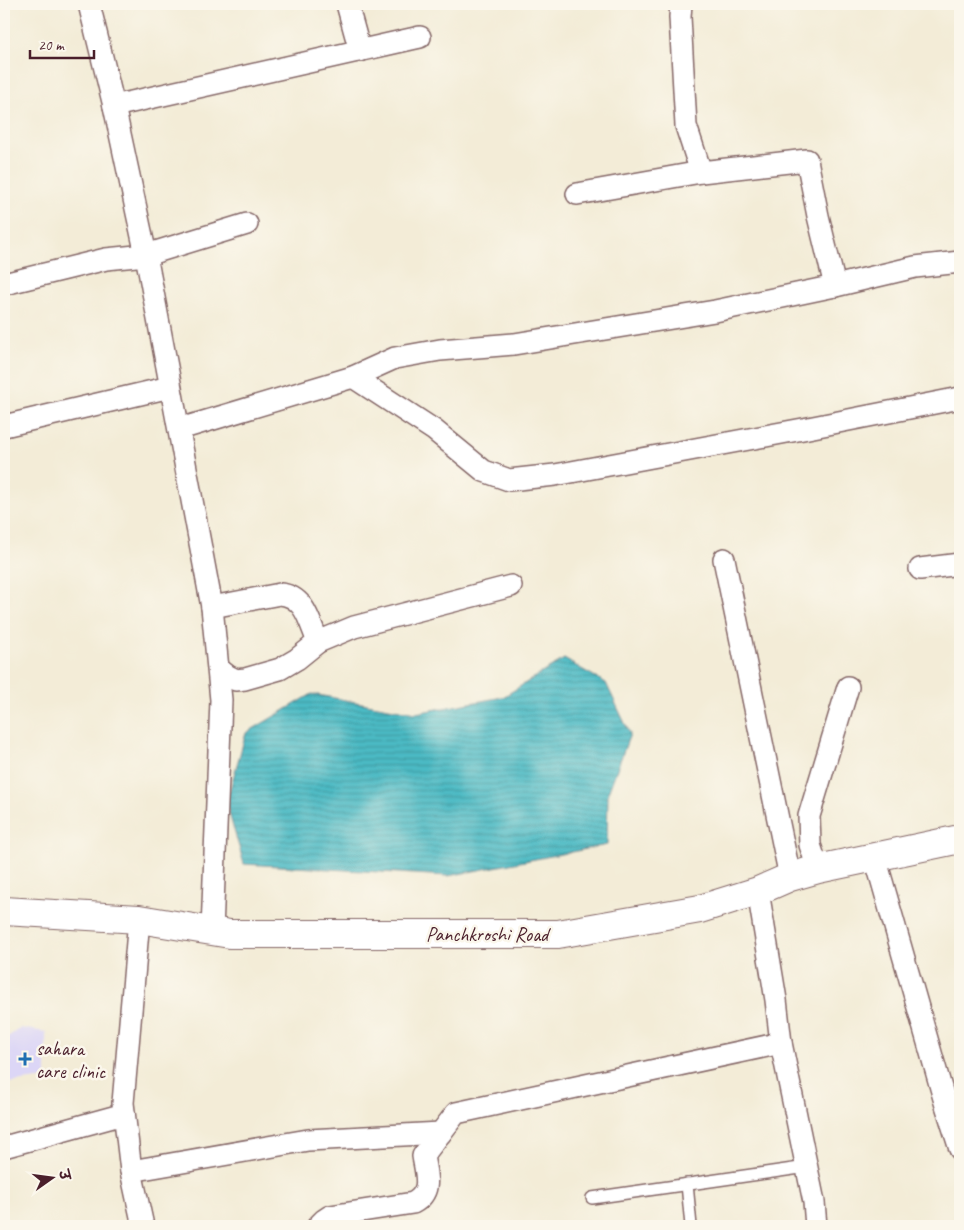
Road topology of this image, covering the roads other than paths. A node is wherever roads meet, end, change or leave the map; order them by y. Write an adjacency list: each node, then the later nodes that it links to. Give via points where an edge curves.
1 (89, 4): 6 (street)
2 (347, 4): 5 (street)
3 (681, 4): 7 (street, via 686,126)
4 (420, 37): 5 (street)
5 (360, 51): 6 (street)
6 (114, 106): 10 (street)
7 (701, 172): 8 (street); 13 (street, via 807,160)
8 (577, 194)
9 (247, 224): 10 (street)
10 (146, 255): 12 (street, via 106,259); 15 (street)
11 (960, 262): 13 (street, via 915,267)
12 (4, 284)
13 (835, 286): 14 (street, via 715,311 514,344 440,350 395,358)
14 (353, 377): 16 (street, via 434,430 484,471 509,480 555,476); 18 (street)
15 (170, 387): 17 (street); 18 (street)
16 (960, 398)
17 (4, 426)
18 (180, 429): 23 (street)
19 (724, 559): 30 (street)
20 (960, 564): 21 (street)
21 (920, 569)
22 (511, 586): 24 (street, via 354,627)
23 (212, 607): 24 (street, via 280,594 291,595 300,601); 25 (street)
24 (318, 642): 25 (street, via 280,669 245,680 236,680)
25 (219, 669): 34 (street, via 221,700)
26 (848, 687): 29 (street, via 809,816 810,845)
27 (960, 838): 28 (street, Panchkroshi Road)
28 (875, 857): 29 (street, Panchkroshi Road); 36 (street)
29 (818, 869): 30 (street, Panchkroshi Road)
30 (790, 877): 31 (street, Panchkroshi Road)
31 (758, 891): 34 (street, Panchkroshi Road, via 700,908 558,934 230,934); 35 (street)
32 (4, 911): 33 (street, Panchkroshi Road)
33 (139, 919): 34 (street, Panchkroshi Road); 37 (street)
34 (212, 931)
35 (782, 1044): 38 (street, via 456,1113); 41 (street)
36 (953, 1100): 40 (street)
37 (124, 1114): 39 (street); 42 (street)
38 (441, 1133): 42 (street, via 308,1140); 46 (street, via 422,1156 426,1190 421,1199 330,1216)
39 (4, 1147)
40 (960, 1149)
41 (807, 1167): 43 (lane); 48 (street)
42 (130, 1171): 45 (street)
43 (687, 1184): 44 (lane); 47 (lane)
44 (592, 1198)
45 (143, 1226)
46 (318, 1226)
47 (691, 1226)
48 (816, 1226)

